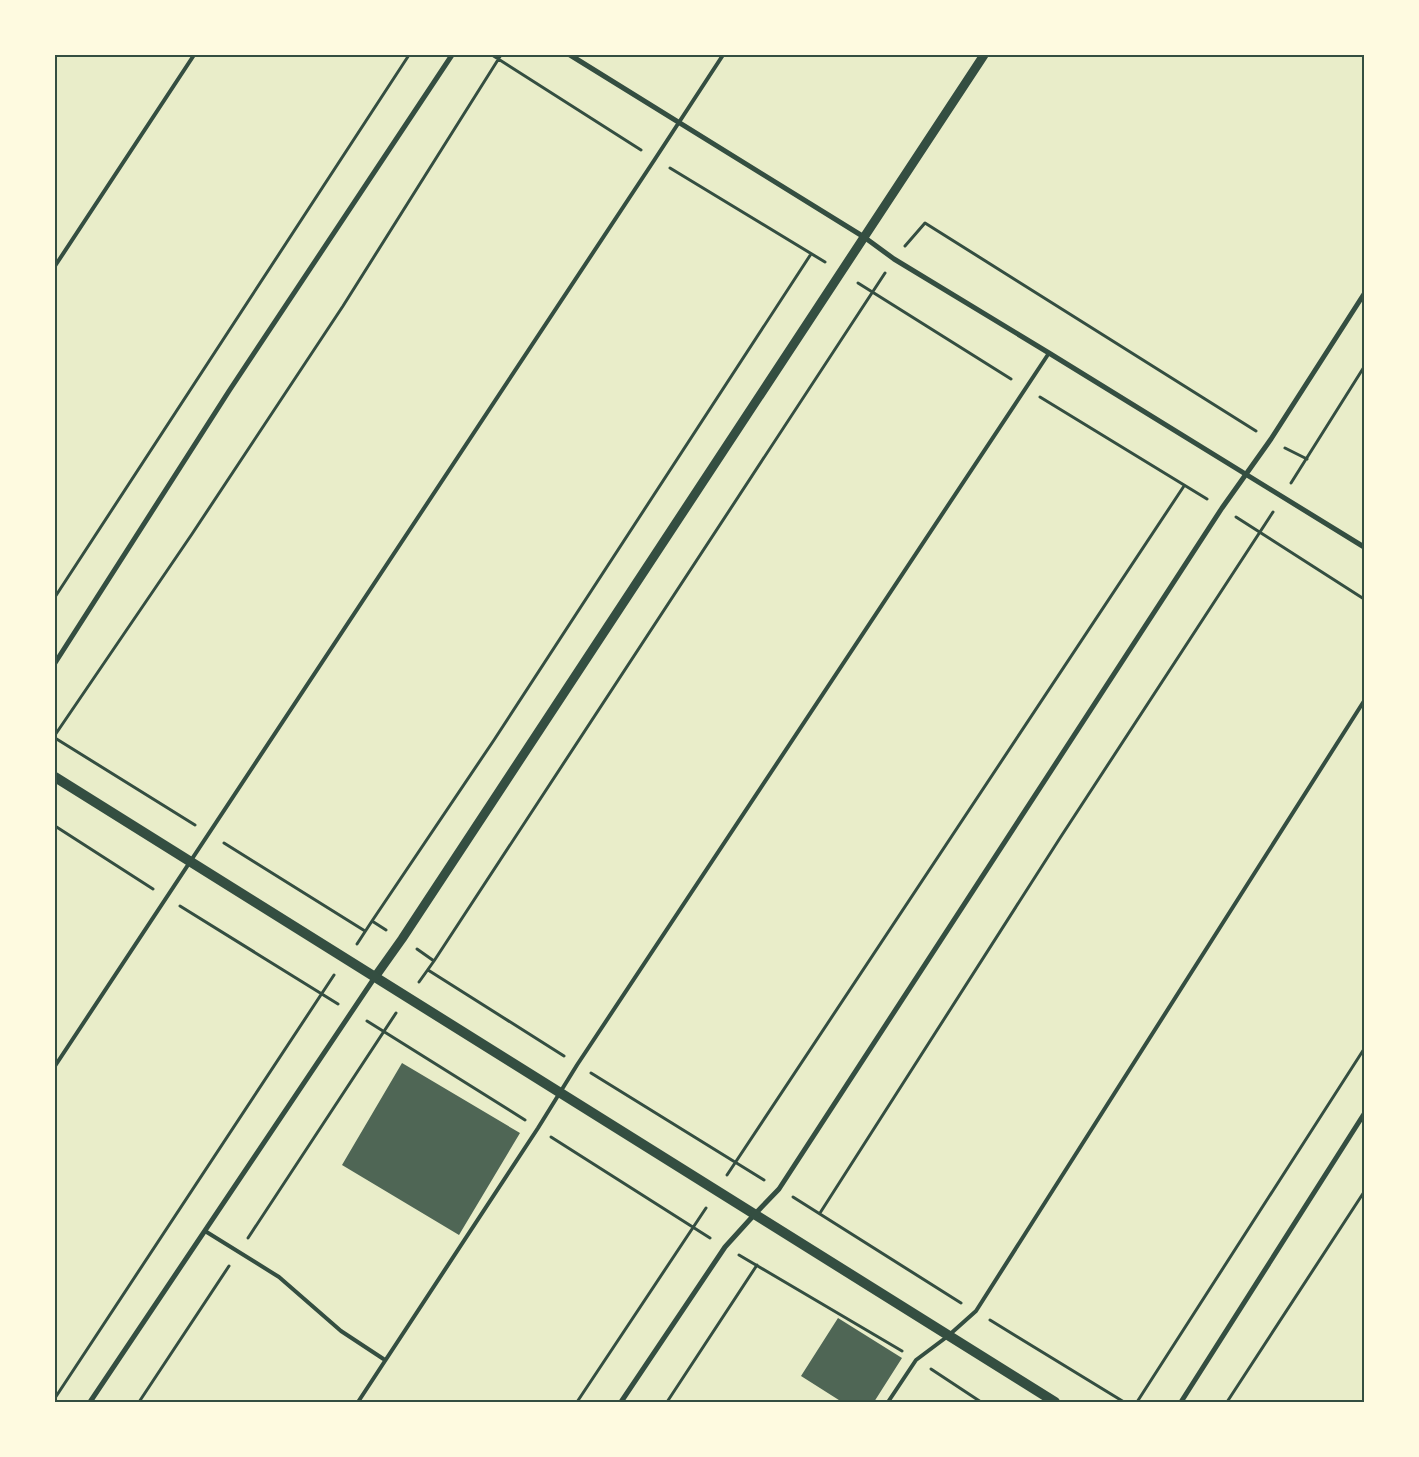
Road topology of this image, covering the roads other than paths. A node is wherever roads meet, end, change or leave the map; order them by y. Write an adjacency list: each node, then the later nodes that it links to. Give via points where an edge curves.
1 (194, 55): 8 (lane)
2 (452, 55): 13 (street, via 229,391)
3 (570, 55): 6 (street)
4 (723, 55): 6 (lane)
5 (984, 55): 7 (street)
6 (679, 122): 7 (street); 16 (lane)
7 (864, 237): 10 (street, via 894,259); 17 (street)
8 (55, 266)
9 (1364, 294): 11 (street)
10 (1049, 353): 11 (street); 19 (lane)
11 (1246, 474): 12 (street); 21 (street, via 780,1190)
12 (1364, 547)
13 (55, 663)
14 (1364, 701): 23 (lane, via 976,1312)
15 (55, 777): 16 (main road)
16 (190, 861): 17 (main road); 18 (lane)
17 (375, 976): 19 (main road); 22 (street)
18 (55, 1066)
19 (561, 1093): 21 (main road); 24 (lane)
20 (1364, 1114): 30 (street)
21 (754, 1214): 23 (main road); 27 (street, via 725,1247)
22 (205, 1231): 24 (lane, via 279,1277 340,1331); 25 (street)
23 (948, 1336): 28 (lane, via 916,1360); 29 (main road)
24 (385, 1360): 26 (lane)
25 (90, 1402)
26 (358, 1402)
27 (621, 1402)
28 (888, 1402)
29 (1055, 1402)
30 (1181, 1402)

